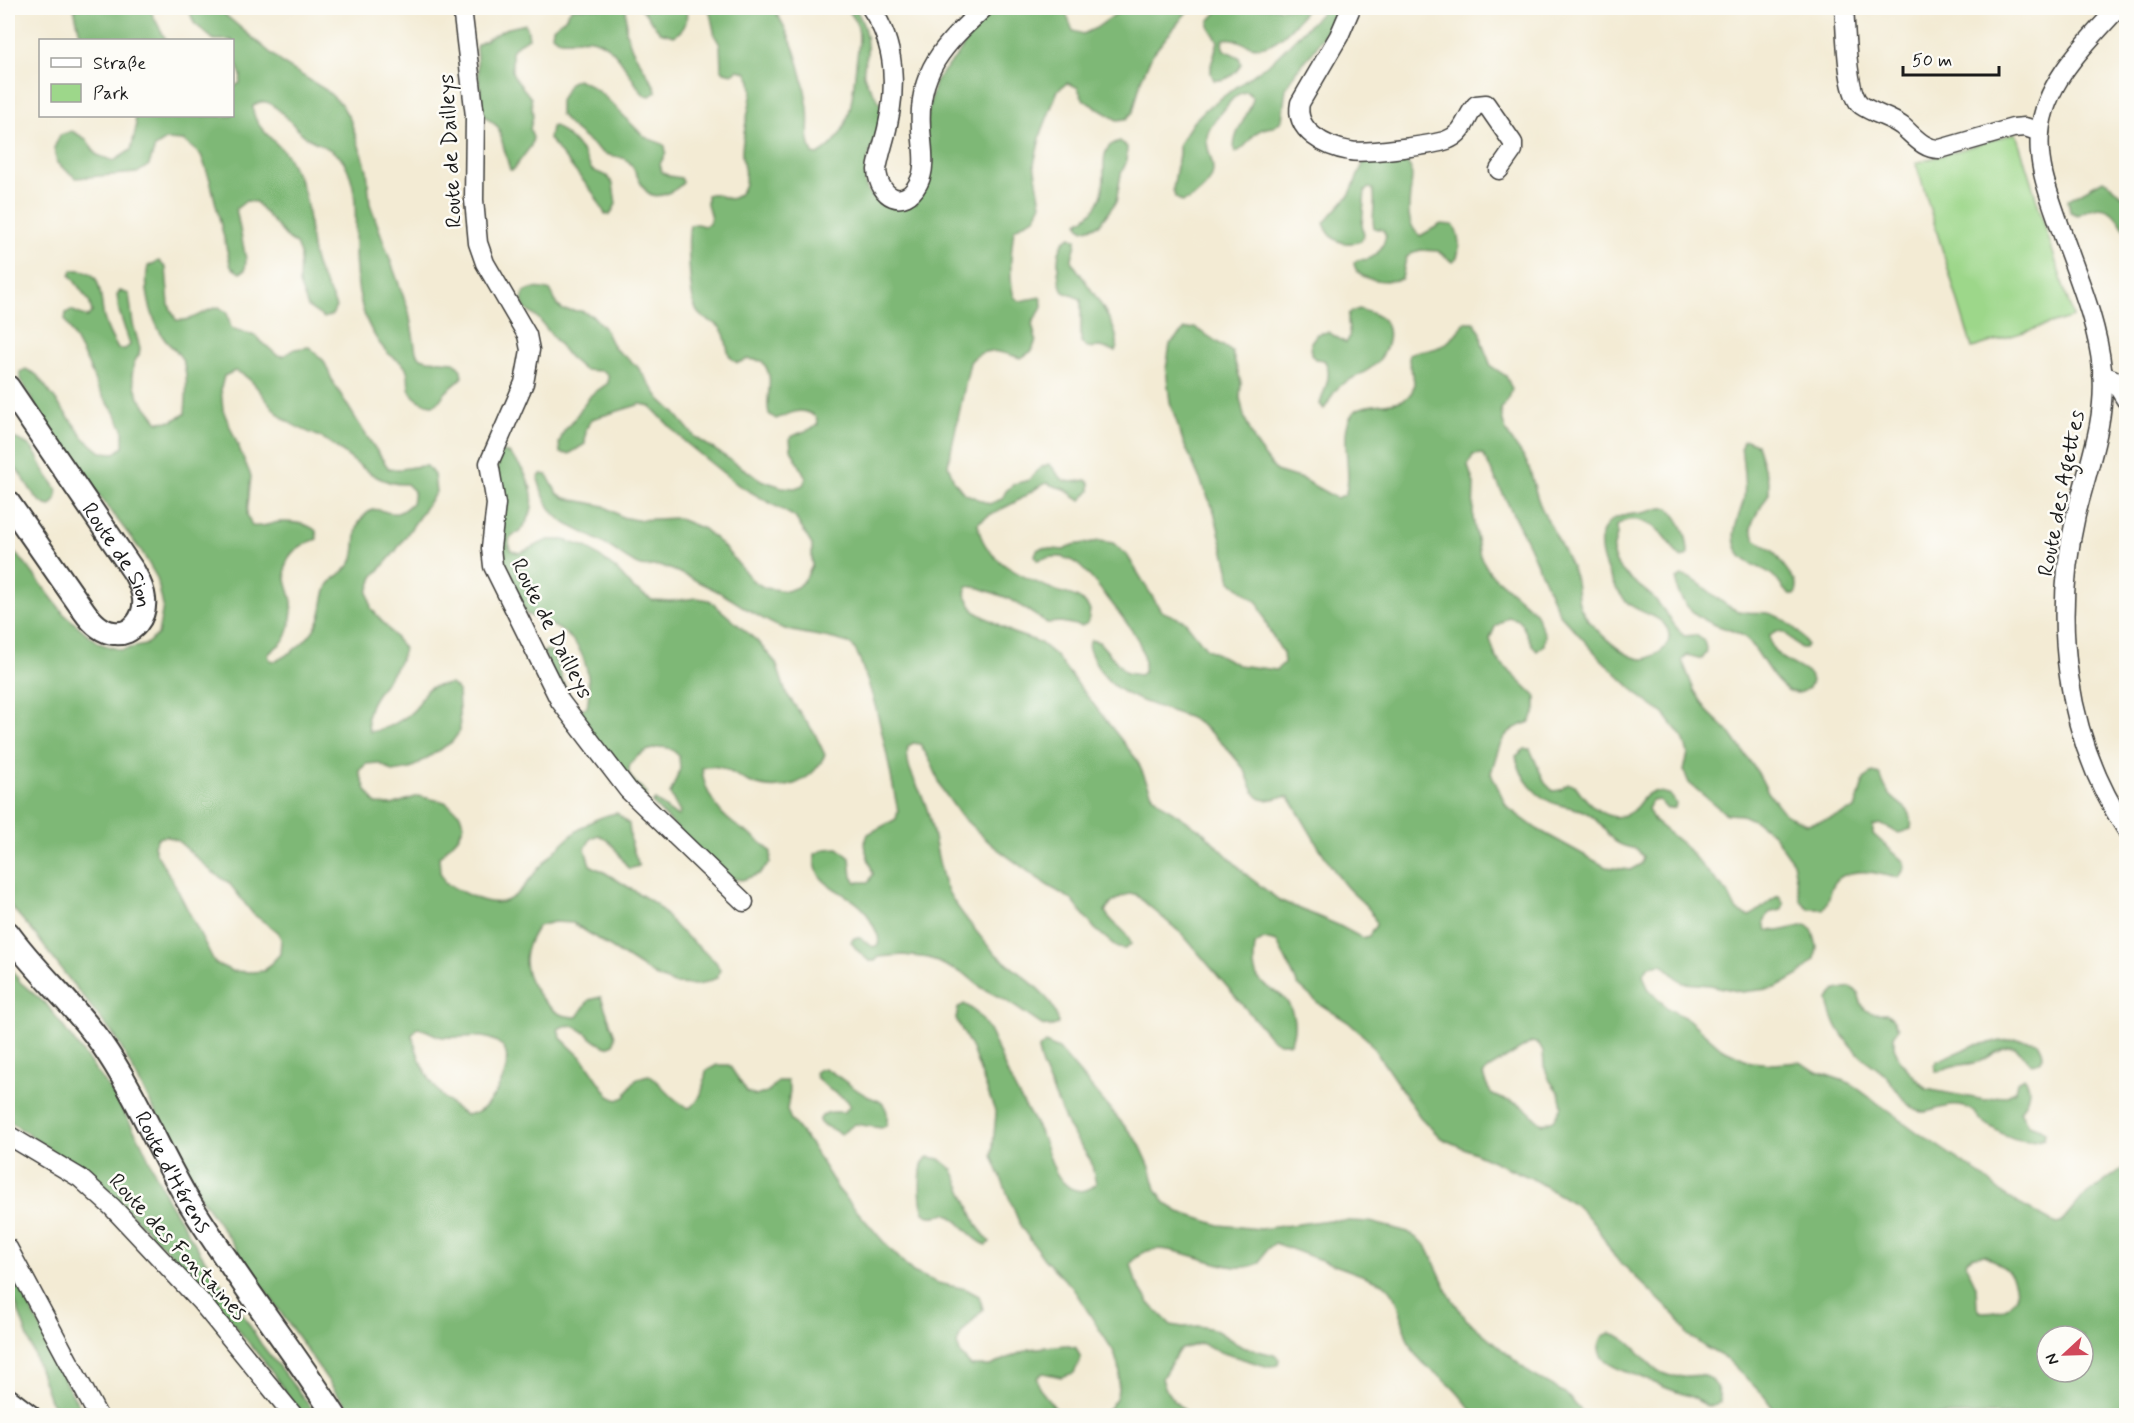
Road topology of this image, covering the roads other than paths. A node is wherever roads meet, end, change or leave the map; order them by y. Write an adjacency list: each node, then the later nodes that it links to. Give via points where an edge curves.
1 (462, 8): 14 (street, Route de Dailleys, via 476,116 474,200 478,243 485,263 523,326 530,350 524,383 489,463 496,504 490,548 493,566 560,701 628,790)
2 (871, 8): 3 (street, via 891,54 894,78 878,180 884,192 895,198 910,194 920,180 920,106 926,80 954,37)
3 (984, 8)
4 (1351, 8): 8 (street, via 1300,103 1301,124 1312,135 1336,147 1375,151 1448,140 1462,130 1476,105 1486,104 1513,142 1513,150)
5 (1844, 8): 7 (street, via 1849,77 1856,100 1902,126 1925,146 1940,149 2013,128)
6 (2118, 8): 7 (street, Route des Agettes, via 2066,70 2050,97)
7 (2040, 132): 9 (street, Route des Agettes, via 2044,179 2091,317)
8 (1498, 170)
9 (2102, 375): 11 (street, via 2113,379); 13 (street, Route des Agettes, via 2100,426 2077,513 2067,571 2066,650 2082,736 2099,781)
10 (8, 387): 12 (main road, Route de Sion, via 134,572 145,603 135,627 117,634 96,625)
11 (2127, 400)
12 (8, 502)
13 (2127, 829)
14 (744, 902)
15 (8, 933): 22 (main road, Route d'Hérens, via 106,1049 191,1204)
16 (8, 1135): 21 (street, Route des Fontaines, via 80,1178 112,1208 201,1302)
17 (8, 1248): 20 (street)
18 (8, 1400): 19 (main road)
19 (29, 1416)
20 (98, 1416)
21 (294, 1416)
22 (335, 1416)

